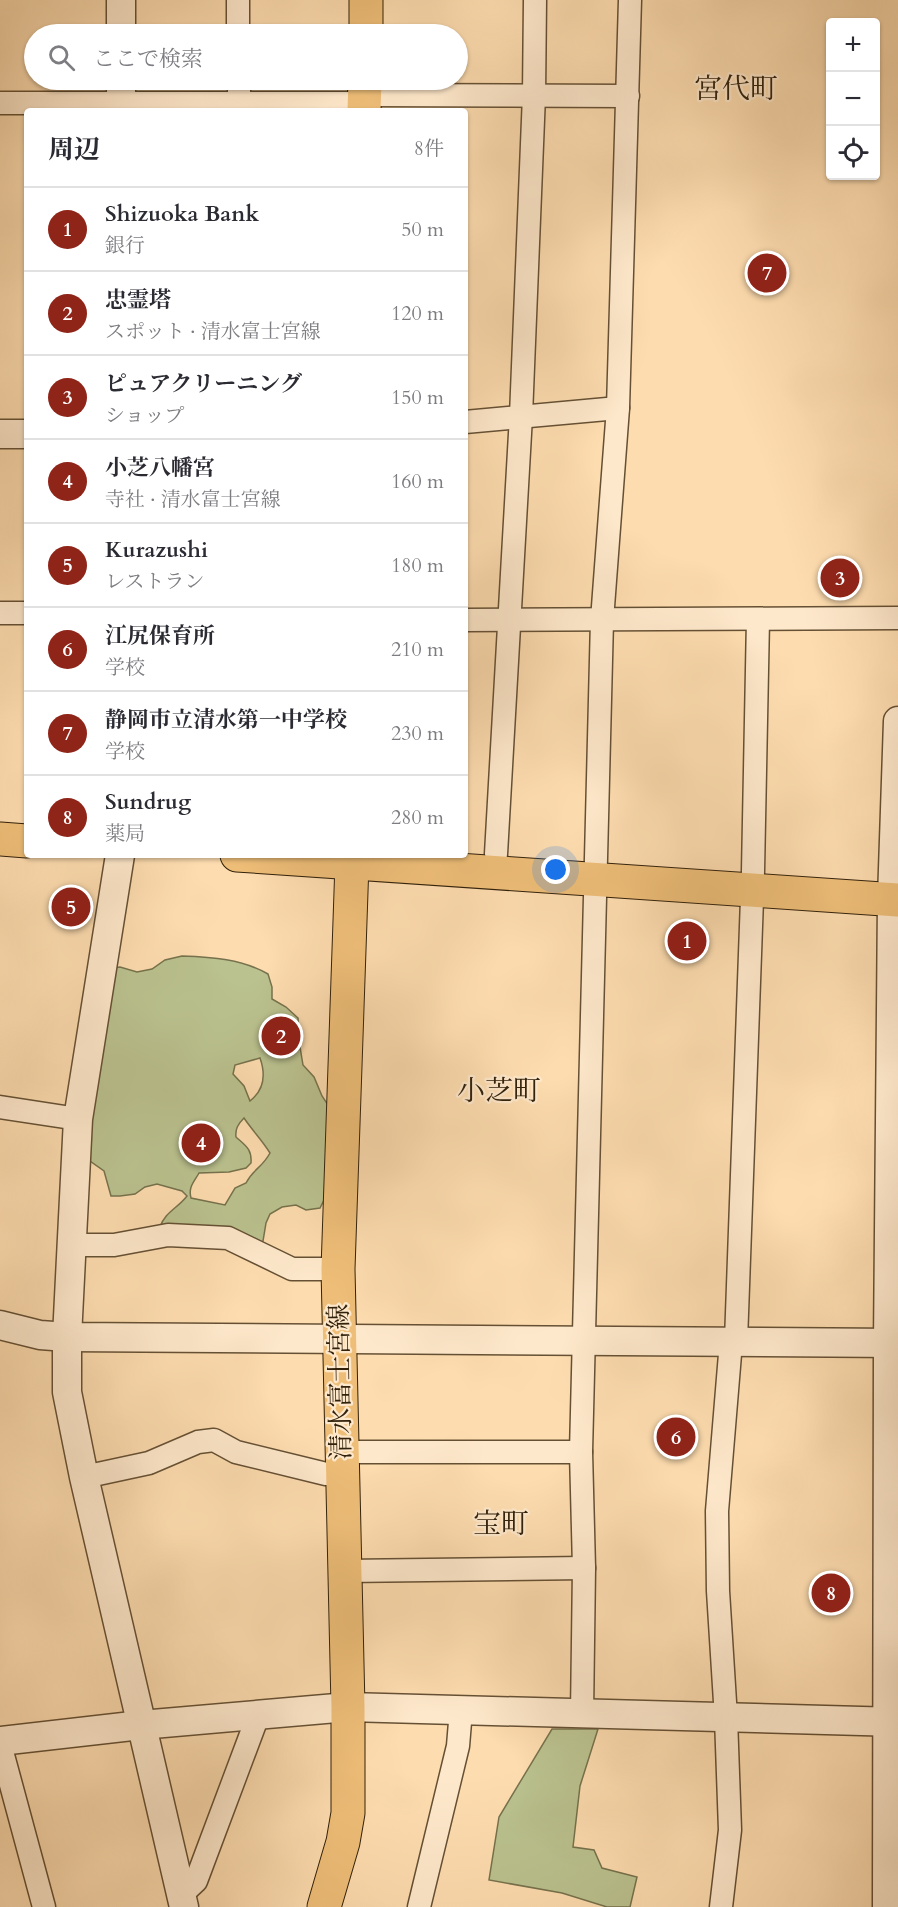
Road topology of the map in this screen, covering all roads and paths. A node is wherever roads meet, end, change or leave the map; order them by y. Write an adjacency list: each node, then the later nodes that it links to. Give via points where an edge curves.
1 (121, 0): 6 (street)
2 (238, 0): 7 (street)
3 (366, 0): 8 (main road)
4 (535, 0): 9 (street)
5 (630, 0): 10 (street)
6 (121, 24)
7 (238, 24)
8 (366, 24)
9 (534, 95): 10 (street); 12 (street); 16 (street)
10 (628, 96): 15 (street)
11 (239, 97): 12 (street); 13 (street)
12 (364, 97)
13 (121, 98): 14 (street)
14 (0, 103)
15 (618, 408): 16 (street); 26 (street)
16 (521, 416): 17 (street); 23 (street)
17 (468, 422)
18 (0, 434): 19 (street)
19 (24, 434)
20 (0, 613): 21 (street)
21 (24, 613)
22 (898, 618): 24 (street)
23 (508, 619): 25 (street); 26 (street); 33 (street)
24 (758, 619): 26 (street); 38 (street)
25 (468, 620)
26 (602, 620): 37 (street)
27 (898, 721): 28 (street)
28 (898, 734): 39 (street)
29 (0, 822): 30 (main road)
30 (24, 824)
31 (0, 839): 32 (main road)
32 (24, 841)
33 (481, 853): 37 (main road)
34 (120, 858): 41 (street)
35 (323, 858): 36 (main road)
36 (352, 859): 37 (main road); 43 (main road, 清水富士宮線)
37 (595, 870): 38 (main road); 48 (street)
38 (752, 880): 39 (main road); 47 (street)
39 (896, 890): 49 (street)
40 (0, 1107): 41 (street)
41 (78, 1119): 42 (street)
42 (72, 1245): 43 (street, via 114,1245 168,1235 228,1238 292,1269); 45 (street)
43 (338, 1269): 46 (main road, 清水富士宮線)
44 (0, 1325): 45 (street)
45 (68, 1337): 46 (street); 52 (street, via 67,1392)
46 (339, 1340): 48 (street); 51 (main road, 清水富士宮線)
47 (733, 1341): 48 (street); 49 (street); 60 (street, via 717,1511)
48 (584, 1342): 50 (street)
49 (893, 1343): 55 (street)
50 (581, 1452): 51 (street); 53 (street)
51 (342, 1463): 52 (street, via 326,1474 237,1452 214,1440 198,1442 149,1464); 54 (main road, 清水富士宮線)
52 (84, 1477): 62 (street)
53 (584, 1568): 54 (street); 59 (street)
54 (345, 1571): 56 (main road, 清水富士宮線)
55 (893, 1591): 61 (street)
56 (348, 1707): 57 (street); 58 (street); 65 (main road, 清水富士宮線, via 348,1813)
57 (461, 1710): 59 (street); 67 (street, via 458,1746)
58 (259, 1713): 62 (street); 64 (street, via 196,1881)
59 (582, 1714): 60 (street)
60 (726, 1718): 61 (street); 68 (street, via 730,1830)
61 (893, 1722): 69 (street)
62 (141, 1725): 63 (street); 64 (street)
63 (0, 1742): 66 (street)
64 (183, 1901)
65 (326, 1906)
66 (44, 1907)
67 (419, 1907)
68 (721, 1907)
69 (887, 1907)

